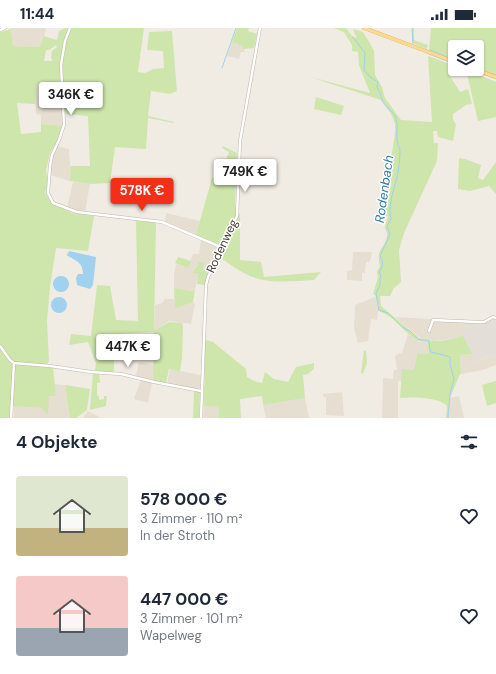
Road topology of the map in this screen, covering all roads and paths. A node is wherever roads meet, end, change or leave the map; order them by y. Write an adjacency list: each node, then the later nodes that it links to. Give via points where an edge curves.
1 (5, 28): 5 (street)
2 (70, 28): 9 (street, via 61,66 64,125 50,160 50,200 77,212 162,222)
3 (260, 28): 9 (street, Rodenweg, via 240,141 237,216)
4 (364, 28): 6 (main road)
5 (0, 30)
6 (448, 59)
7 (484, 73): 8 (main road)
8 (496, 77)
9 (223, 248): 14 (street, Rodenweg, via 206,285)
10 (496, 318): 11 (street, via 484,322 433,320)
11 (429, 331)
12 (0, 346): 13 (street)
13 (14, 363): 14 (street, via 121,374); 15 (street)
14 (201, 391): 16 (street, Rodenweg)
15 (11, 418)
16 (201, 418)

